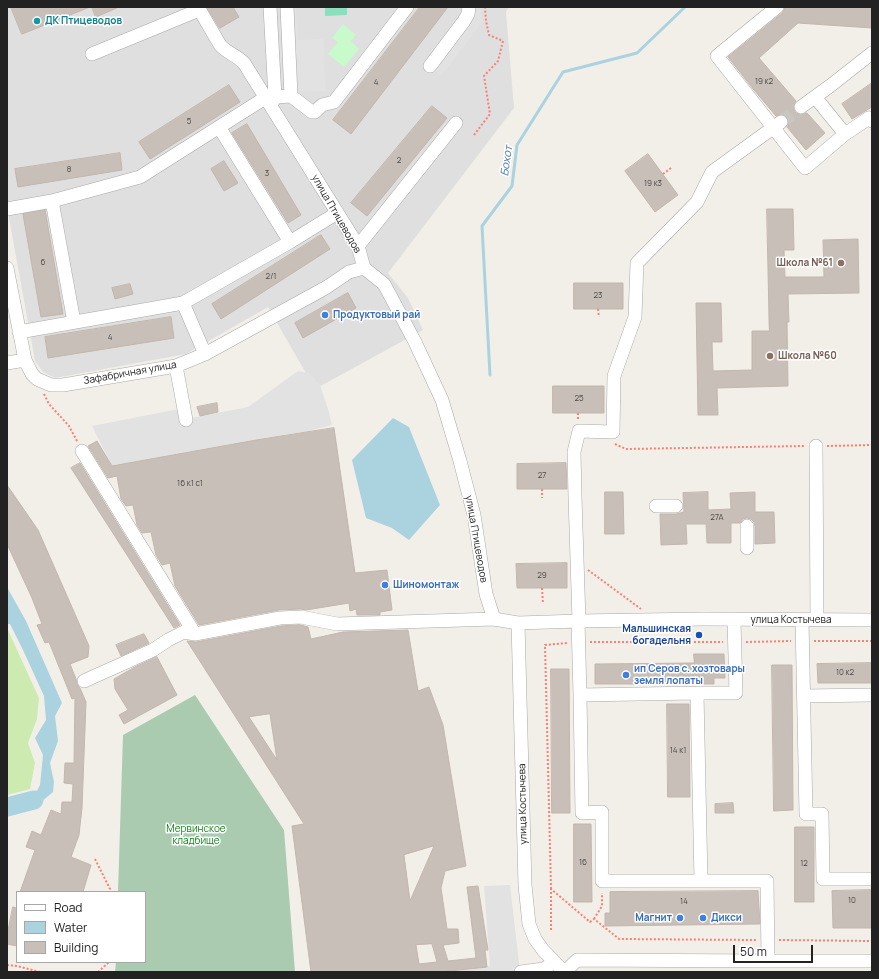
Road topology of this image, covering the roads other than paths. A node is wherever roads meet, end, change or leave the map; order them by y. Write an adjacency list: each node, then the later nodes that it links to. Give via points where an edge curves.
1 (270, 7): 12 (street)
2 (287, 7): 10 (street)
3 (408, 7): 10 (street, via 334,102 322,105 312,112)
4 (469, 7): 9 (street, via 464,21)
5 (777, 7): 16 (street, via 717,56)
6 (199, 8): 8 (street); 12 (street, улица Птицеводов, via 220,45 244,63)
7 (872, 53): 11 (street)
8 (92, 54)
9 (430, 66)
10 (291, 96): 12 (street)
11 (815, 97): 13 (street); 18 (street)
12 (270, 100): 17 (street); 21 (street, улица Птицеводов)
13 (801, 107)
14 (871, 118): 18 (street)
15 (456, 123): 23 (street)
16 (777, 125): 18 (street, via 805,168); 45 (street, via 712,172 697,202 637,263 634,317 614,376 613,432 579,431 574,452)
17 (219, 127): 19 (street, via 140,178); 22 (street)
18 (845, 134)
19 (52, 200): 20 (street); 27 (street)
20 (7, 208)
21 (337, 213): 22 (street); 23 (street, улица Птицеводов)
22 (290, 242): 26 (street)
23 (358, 246): 25 (street, улица Птицеводов)
24 (7, 268): 28 (street)
25 (364, 268): 29 (street, Зафабричная улица, via 349,272 327,287); 40 (street, улица Птицеводов, via 384,284 442,400 474,515 486,594)
26 (183, 303): 27 (street); 29 (street)
27 (74, 322): 28 (street)
28 (19, 332): 30 (street)
29 (205, 354): 32 (street, Зафабричная улица)
30 (25, 360): 31 (street); 32 (street, Зафабричная улица, via 37,379 51,385)
31 (7, 363)
32 (176, 366): 33 (street)
33 (186, 420)
34 (816, 446): 43 (street)
35 (82, 451): 47 (street)
36 (656, 506): 37 (street)
37 (676, 506)
38 (747, 526): 39 (street)
39 (747, 548)
40 (494, 619): 46 (street, улица Костычева); 47 (street, улица Костычева, via 337,624 301,617 280,618)
41 (734, 620): 42 (street, улица Костычева); 45 (street, улица Костычева); 49 (street, via 736,693)
42 (802, 620): 43 (street, улица Костычева); 52 (street)
43 (817, 620): 44 (street, улица Костычева)
44 (872, 620)
45 (578, 621): 46 (street, улица Костычева); 50 (street)
46 (518, 623): 57 (street, улица Костычева, via 525,885 529,924 535,939)
47 (195, 634): 48 (street, улица Костычева, via 184,632 153,650)
48 (84, 681)
49 (697, 694): 50 (street); 54 (street)
50 (580, 695): 54 (street, via 582,813 602,812 602,881)
51 (872, 695): 52 (street)
52 (804, 696): 53 (street, via 806,814 822,814 823,879)
53 (872, 879)
54 (701, 881): 55 (street, via 767,881)
55 (768, 961): 56 (street); 59 (street, via 576,960)
56 (872, 961)
57 (554, 962): 58 (street, via 544,969); 59 (street, улица Костычева)
58 (521, 972)
59 (564, 972)

